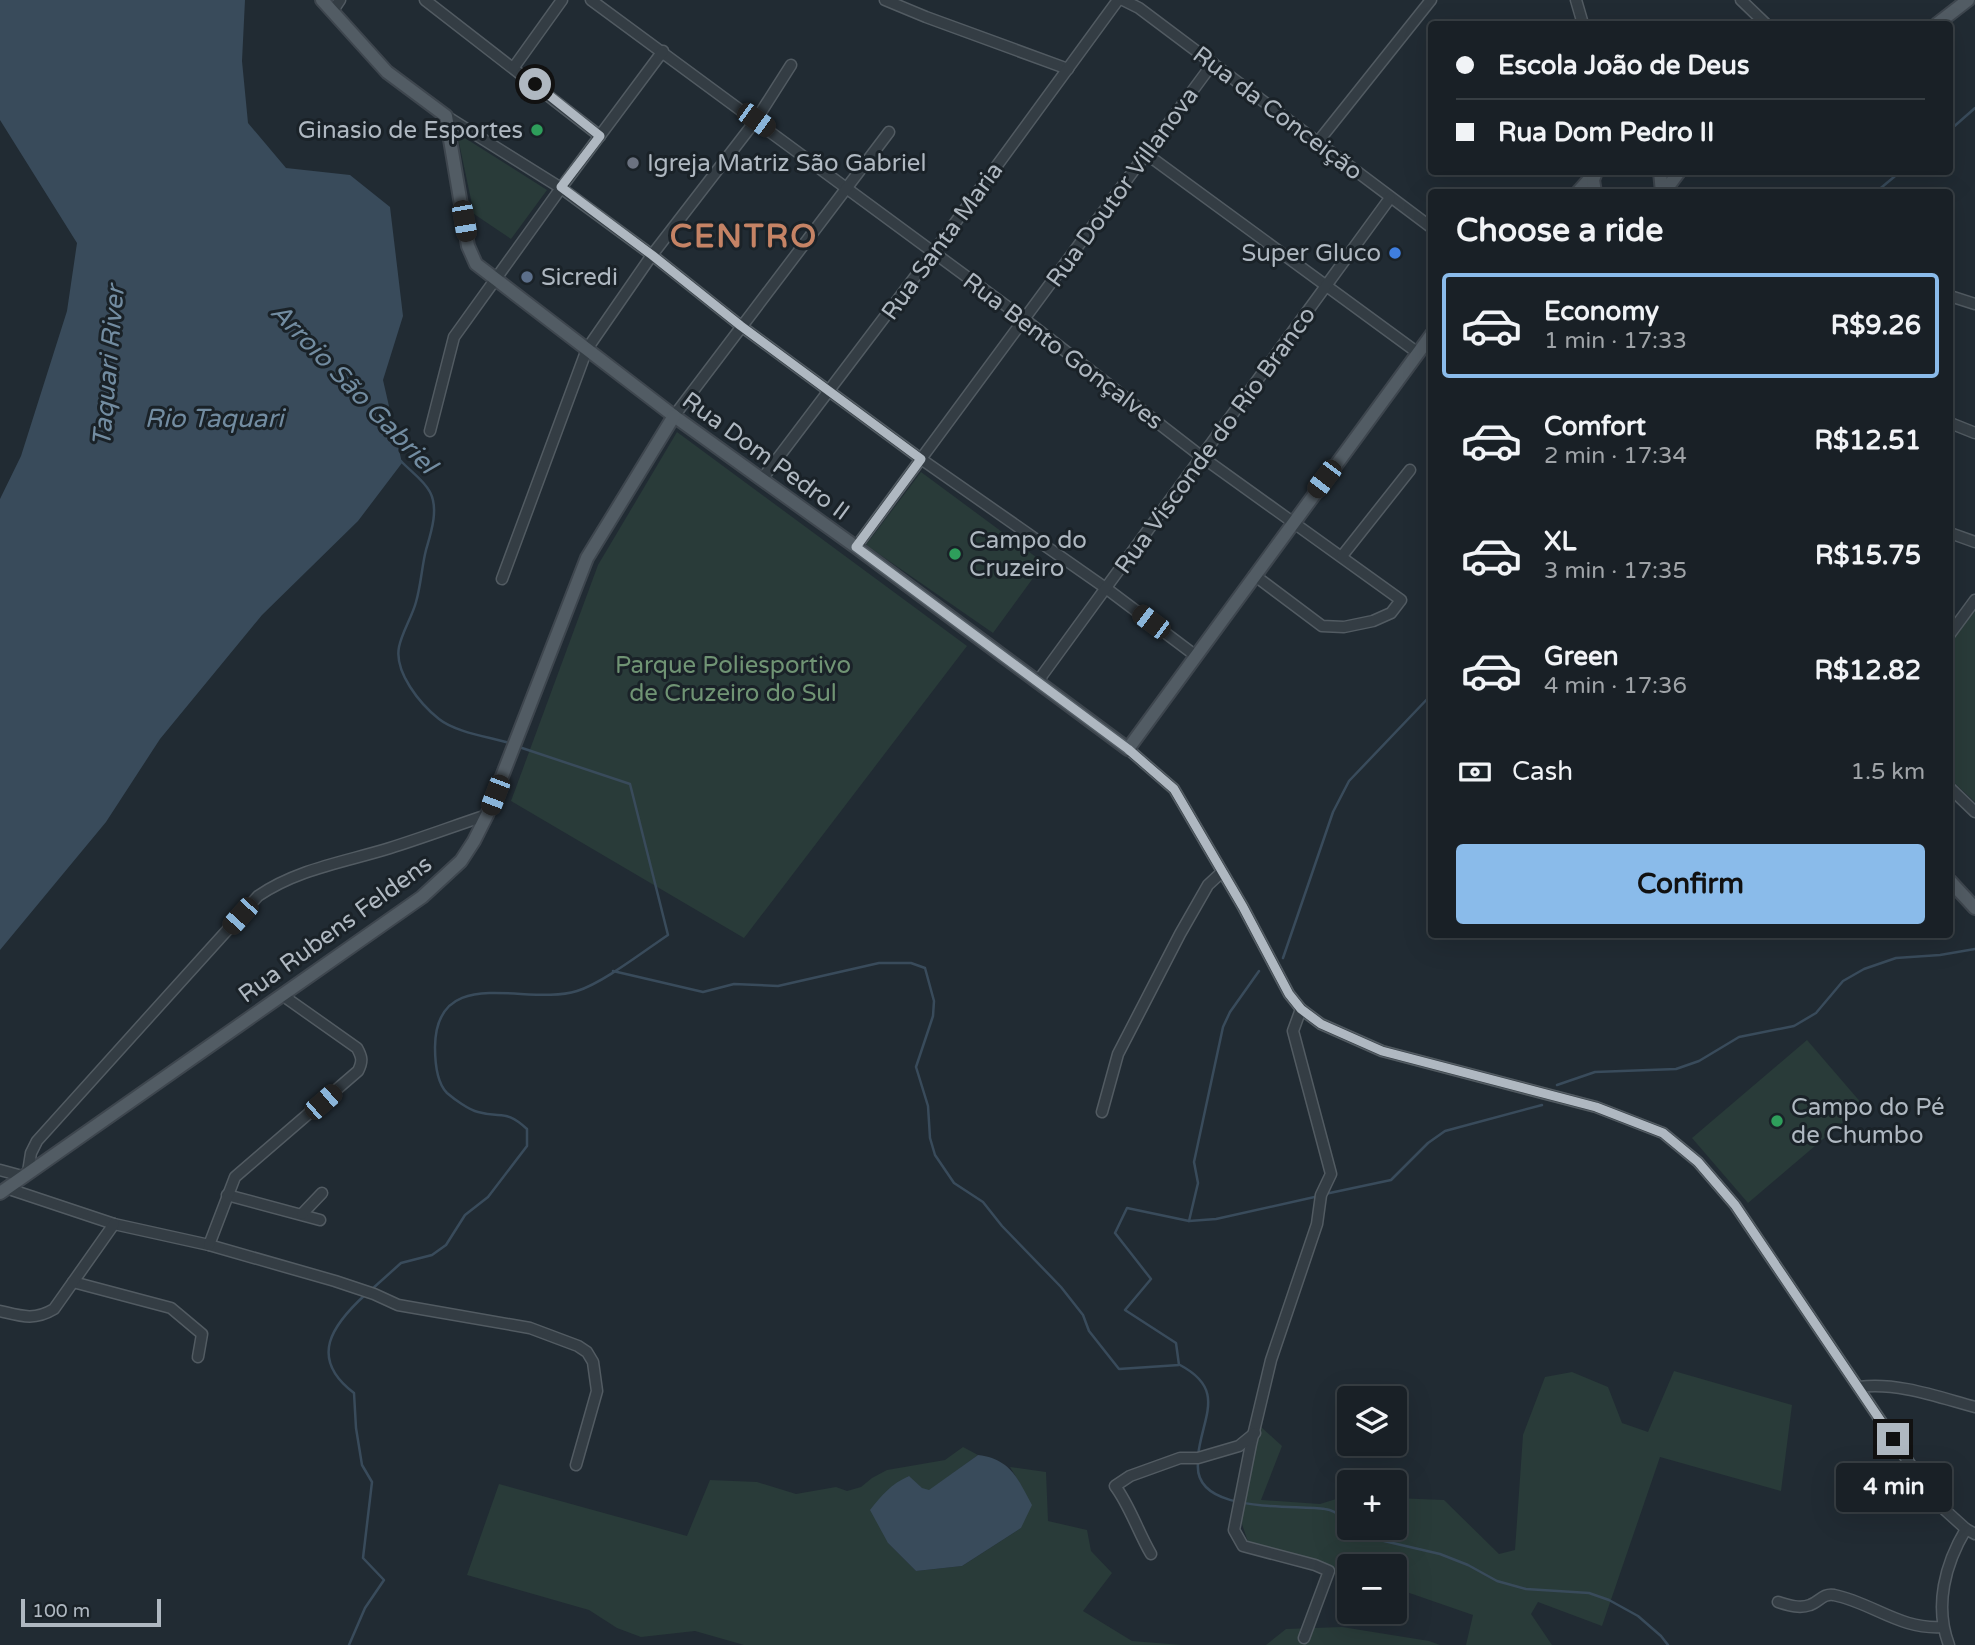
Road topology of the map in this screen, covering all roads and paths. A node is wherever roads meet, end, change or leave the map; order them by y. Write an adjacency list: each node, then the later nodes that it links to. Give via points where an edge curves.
1 (322, 0): 12 (main road)
2 (340, 0): 12 (street)
3 (425, 0): 19 (street)
4 (562, 0): 19 (street)
5 (591, 0): 16 (street, Rua Bento Gonçalves)
6 (886, 0): 20 (street)
7 (1121, 0): 17 (street, Rua da Conceição, via 1139,8); 20 (street, Rua Santa Maria)
8 (1431, 0): 25 (street)
9 (1576, 0): 13 (street)
10 (1741, 0): 14 (street)
11 (1968, 0): 15 (main road)
12 (332, 12): 21 (main road, via 387,72)
13 (1582, 21)
14 (1763, 21)
15 (1941, 21)
16 (663, 51): 22 (street, Rua Bento Gonçalves); 24 (street)
17 (1213, 63): 25 (street, Rua da Conceição); 26 (street, Rua Doutor Villanova)
18 (791, 65): 22 (street)
19 (514, 67): 24 (street)
20 (1068, 69): 35 (street, Rua Santa Maria)
21 (446, 116): 29 (street); 37 (main road, Rua Dom Pedro II, via 470,256)
22 (756, 120): 30 (street, Rua Bento Gonçalves); 36 (street)
23 (889, 132): 30 (street)
24 (600, 136): 29 (street)
25 (1317, 143): 33 (street, Rua da Conceição)
26 (1146, 153): 38 (street); 41 (street, Rua Doutor Villanova)
27 (1593, 175): 31 (main road)
28 (1677, 175): 32 (main road)
29 (561, 187): 36 (street); 37 (street)
30 (848, 187): 35 (street, Rua Bento Gonçalves); 42 (street)
31 (1581, 189)
32 (1665, 189)
33 (1390, 198): 34 (street, Rua da Conceição); 38 (street, Rua Visconde do Rio Branco)
34 (1428, 225)
35 (933, 253): 41 (street, Rua Bento Gonçalves); 46 (street, Rua Santa Maria)
36 (652, 255): 42 (street); 44 (street)
37 (496, 281): 44 (main road, Rua Dom Pedro II); 49 (street, via 454,337)
38 (1327, 286): 45 (street); 51 (street, Rua Visconde do Rio Branco)
39 (1953, 297): 40 (street)
40 (1975, 304)
41 (1024, 319): 51 (street, Rua Bento Gonçalves); 52 (street, Rua Doutor Villanova)
42 (741, 326): 46 (street); 47 (street)
43 (1428, 339): 45 (main road)
44 (587, 348): 47 (main road, Rua Dom Pedro II); 61 (street)
45 (1418, 353): 55 (main road)
46 (830, 391): 52 (street); 54 (street, Rua Santa Maria)
47 (674, 416): 54 (main road, Rua Dom Pedro II); 70 (main road, Rua Rubens Feldens, via 587,558)
48 (1953, 424): 50 (street)
49 (430, 431)
50 (1975, 433)
51 (1202, 457): 55 (street, Rua Bento Gonçalves); 62 (street, Rua Visconde do Rio Branco)
52 (921, 459): 58 (street, Rua Doutor Villanova); 62 (street)
53 (1410, 470): 59 (street)
54 (762, 479): 58 (main road, Rua Dom Pedro II)
55 (1293, 521): 59 (street, Rua Bento Gonçalves); 60 (main road)
56 (1953, 534): 57 (street)
57 (1975, 542)
58 (856, 547): 66 (main road, Rua Dom Pedro II)
59 (1342, 556): 60 (street, Rua Bento Gonçalves, via 1401,600 1391,613 1344,627 1322,626)
60 (1254, 575): 65 (main road)
61 (502, 579)
62 (1107, 589): 65 (street); 66 (street, Rua Visconde do Rio Branco)
63 (1975, 600): 64 (street)
64 (1953, 630)
65 (1196, 656): 67 (main road)
66 (1038, 681): 67 (main road, Rua Dom Pedro II)
67 (1128, 749): 71 (street, Rua Dom Pedro II, via 1174,789)
68 (1953, 791): 69 (street)
69 (1975, 812)
70 (487, 815): 74 (main road, Rua Rubens Feldens, via 461,861 422,897); 78 (street, via 295,876 258,896 37,1142)
71 (1223, 872): 75 (street, Rua Dom Pedro II); 76 (street, via 1208,885 1185,924 1118,1054)
72 (1953, 884): 73 (main road)
73 (1975, 908)
74 (282, 995): 78 (main road, Rua Rubens Feldens); 81 (street, via 357,1048 362,1063 235,1177)
75 (1301, 1009): 89 (street, Rua Dom Pedro II, via 1321,1024 1382,1051 1596,1107 1663,1133 1698,1162 1735,1205); 91 (street, via 1293,1031 1331,1174 1271,1360)
76 (1102, 1112)
77 (0, 1170): 78 (street)
78 (25, 1174): 79 (main road, Rua Rubens Feldens)
79 (3, 1190): 84 (street)
80 (322, 1194): 82 (street)
81 (227, 1195): 82 (street); 85 (street)
82 (302, 1214): 83 (street)
83 (320, 1220)
84 (114, 1224): 85 (street); 86 (street)
85 (209, 1245): 92 (street, via 398,1305 530,1328 578,1346 593,1362 597,1391)
86 (73, 1282): 87 (street, via 54,1309 42,1317); 88 (street, via 171,1308 202,1334)
87 (0, 1311)
88 (198, 1357)
89 (1859, 1387): 90 (street, via 1887,1386); 93 (street, Rua Dom Pedro II, via 1935,1501)
90 (1975, 1407)
91 (1255, 1433): 94 (street, via 1239,1446 1198,1458 1180,1458 1115,1486); 97 (street, via 1234,1530 1243,1546 1329,1571)
92 (576, 1465)
93 (1970, 1532): 96 (street, via 1948,1565)
94 (1151, 1554)
95 (1778, 1602): 96 (street, via 1808,1606 1832,1595 1914,1626)
96 (1942, 1627): 98 (street)
97 (1304, 1638)
98 (1949, 1645)

